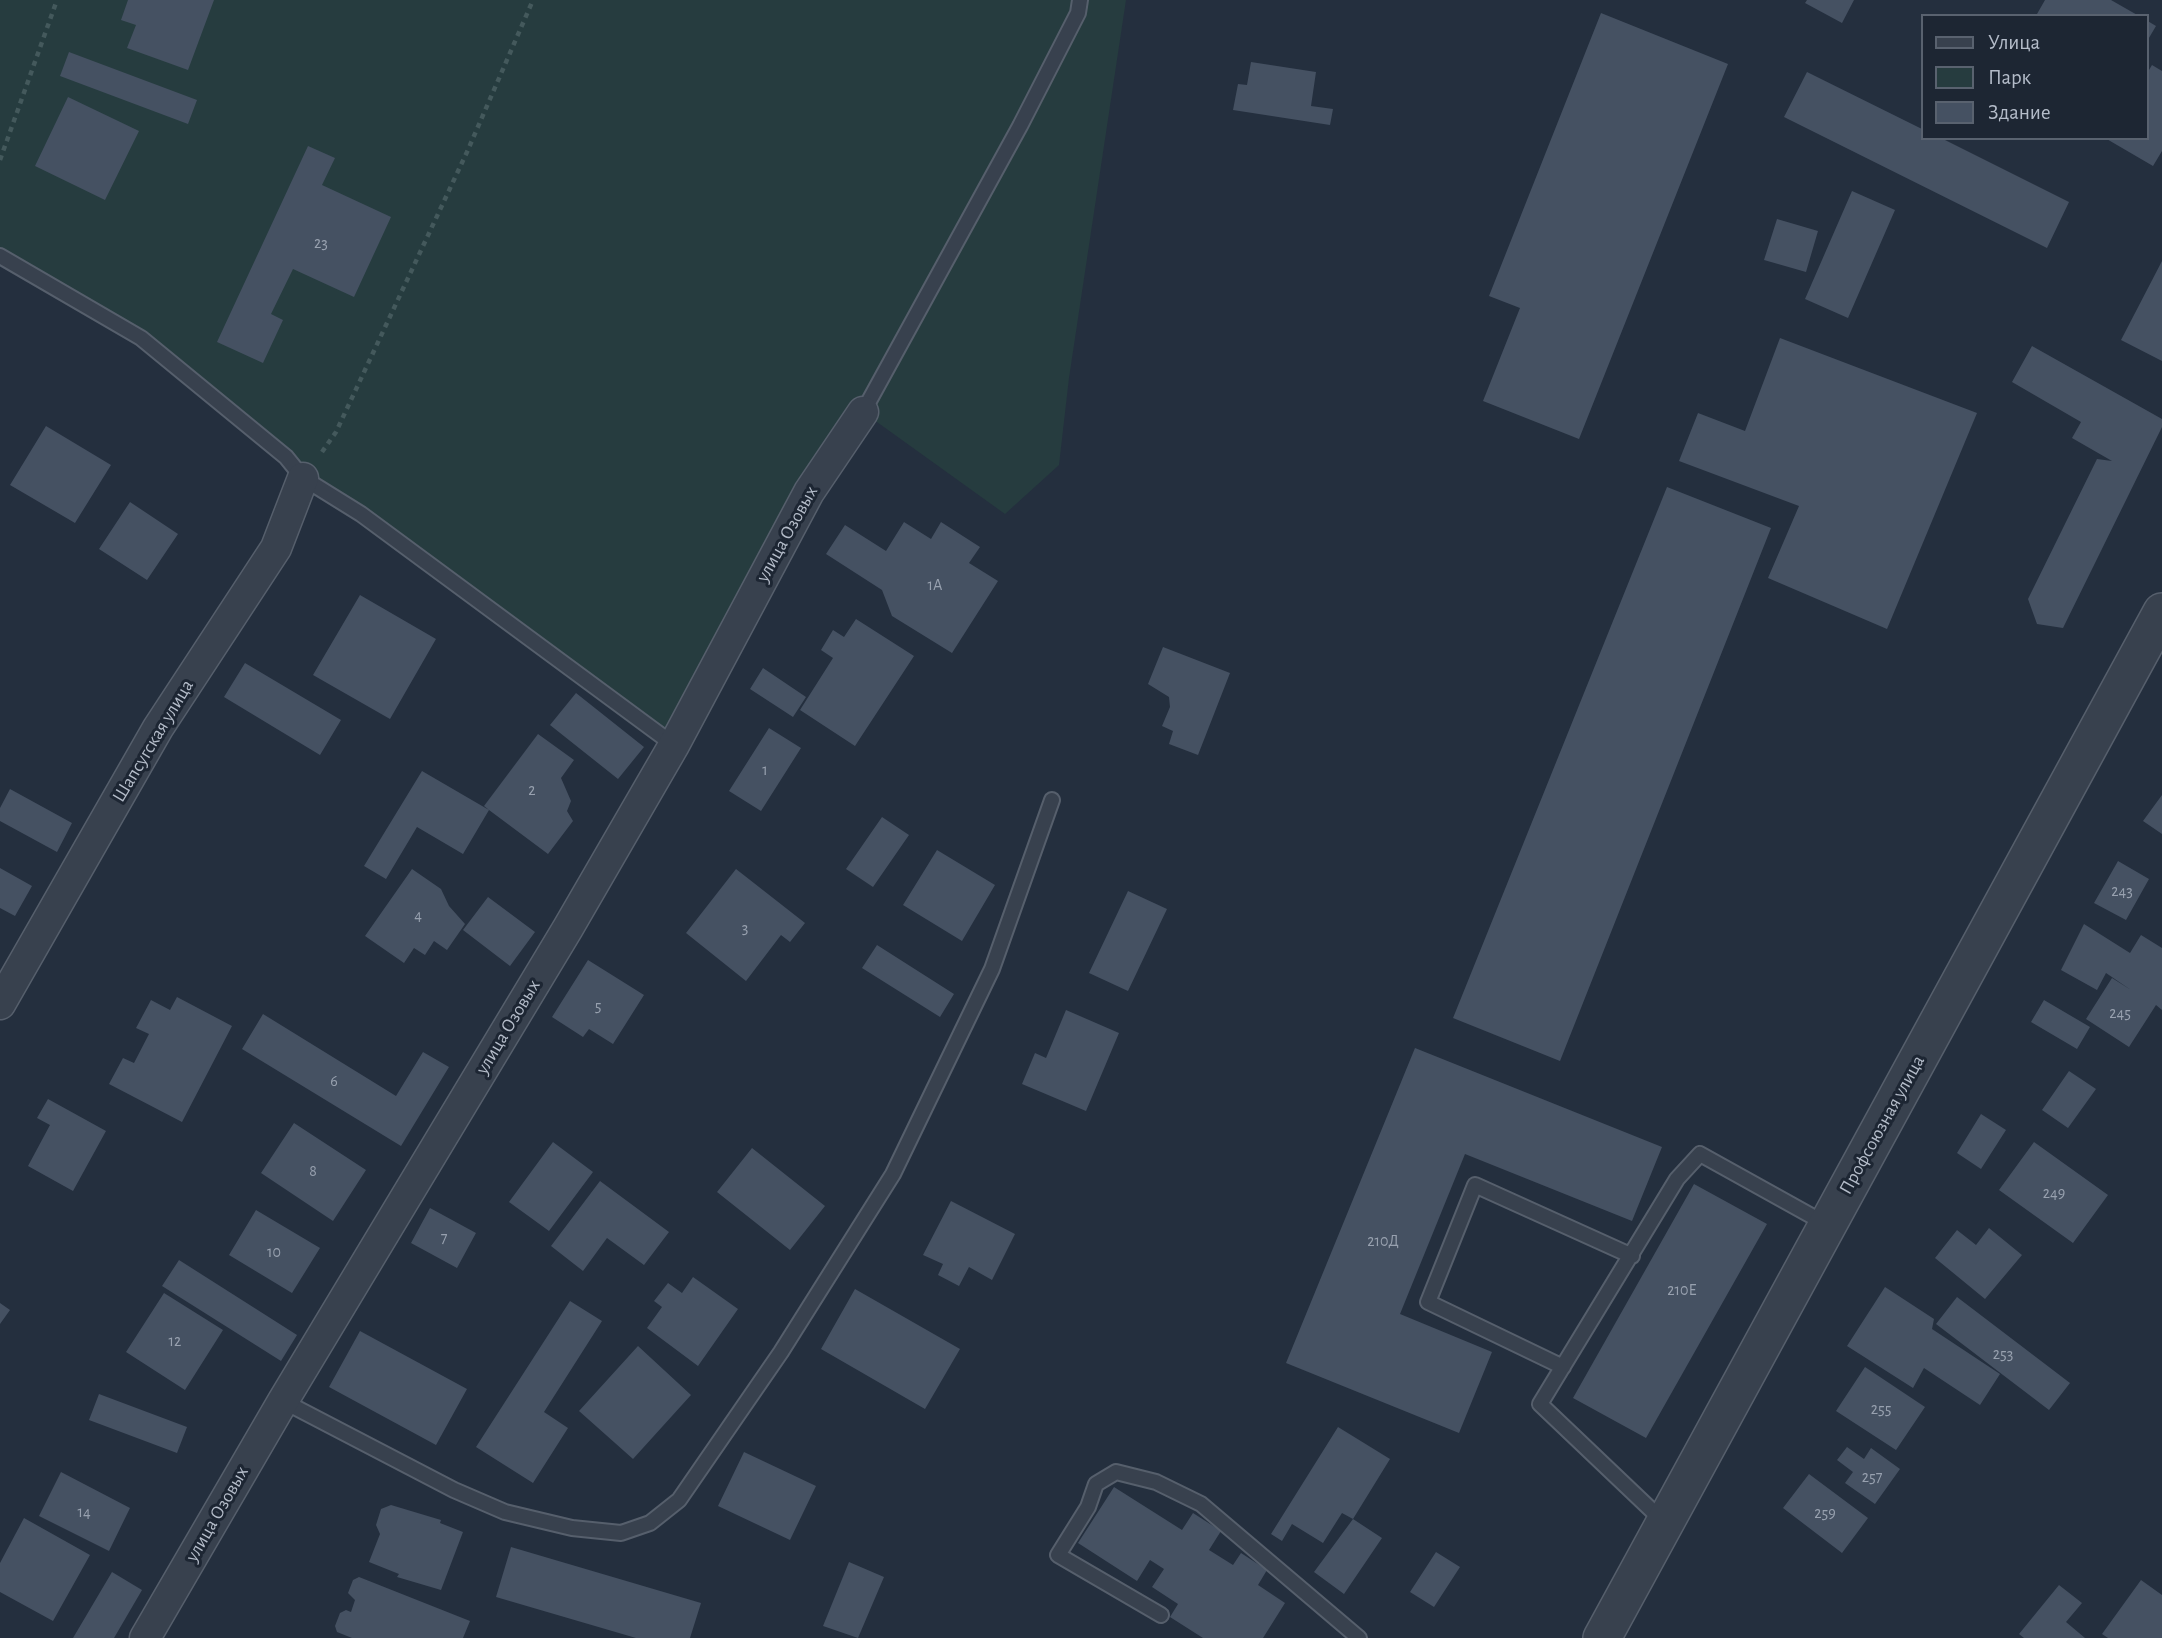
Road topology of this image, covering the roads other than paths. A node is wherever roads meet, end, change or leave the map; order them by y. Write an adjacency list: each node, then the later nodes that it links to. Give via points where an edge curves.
1 (1080, 0): 3 (lane, via 1078,13 1020,126)
2 (0, 256): 4 (lane, via 141,338 286,457)
3 (863, 412): 6 (street, улица Озовых, via 809,492)
4 (303, 478): 6 (lane, via 361,514); 8 (street, Шапсугская улица, via 276,548 158,728)
5 (2162, 612): 9 (street, Профсоюзная улица)
6 (674, 745): 12 (street, улица Озовых)
7 (1052, 800): 12 (lane, via 992,969 893,1174 781,1352 679,1500 650,1523 621,1533 572,1528 505,1512)
8 (0, 1004)
9 (1828, 1225): 10 (lane, via 1700,1154 1677,1179); 13 (street, Профсоюзная улица)
10 (1632, 1256): 11 (lane); 11 (lane, via 1475,1185 1428,1301)
11 (1563, 1367): 13 (lane, via 1540,1404)
12 (283, 1401): 15 (street, улица Озовых)
13 (1665, 1522): 17 (street, Профсоюзная улица)
14 (1161, 1615): 16 (lane, via 1058,1555 1088,1507 1096,1484 1115,1472 1156,1482 1201,1504)
15 (145, 1638)
16 (1359, 1638)
17 (1602, 1638)

